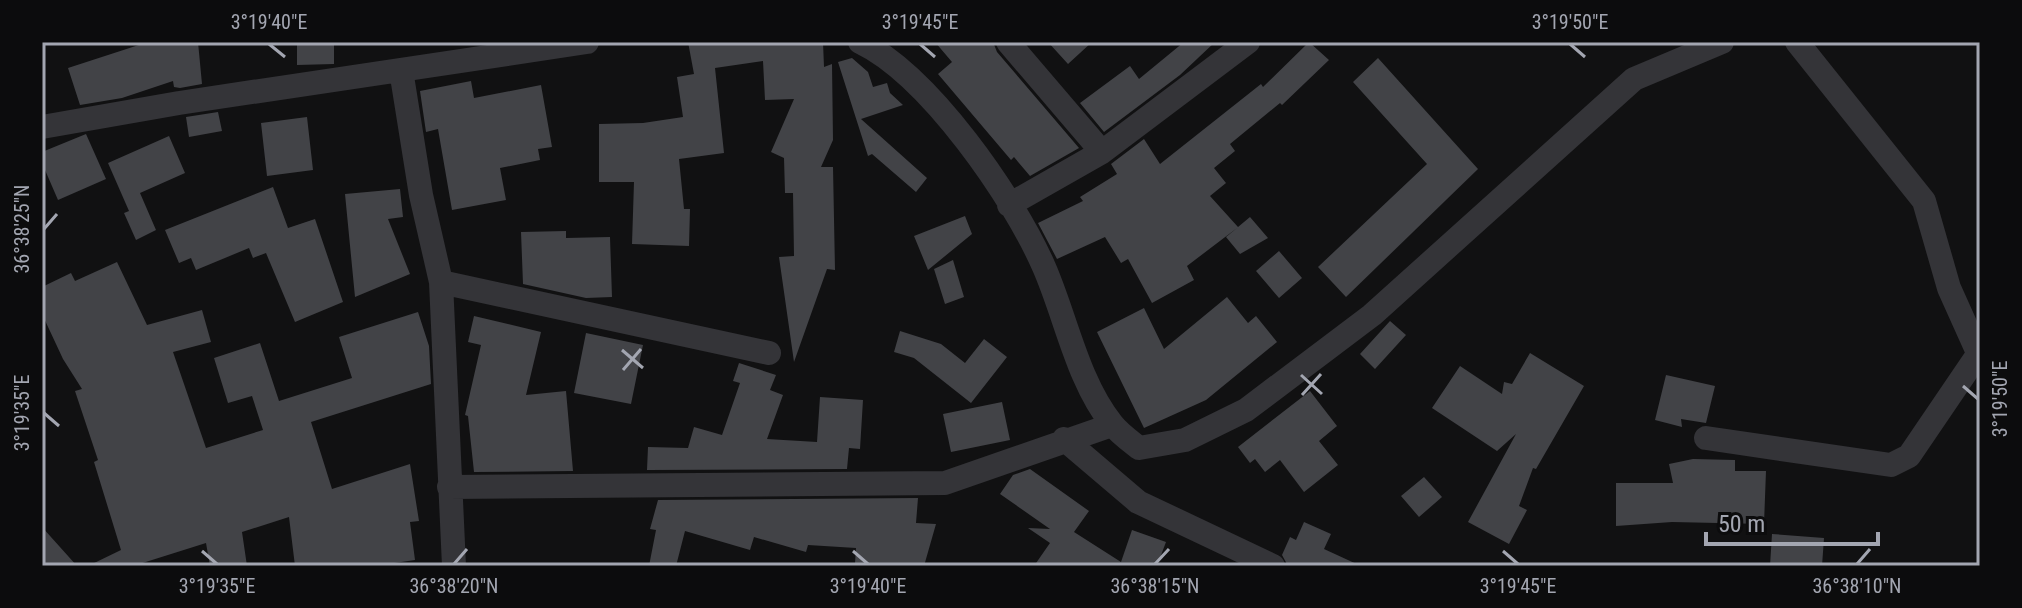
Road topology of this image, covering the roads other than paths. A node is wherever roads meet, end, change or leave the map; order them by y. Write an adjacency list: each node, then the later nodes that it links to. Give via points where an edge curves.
1 (587, 42): 7 (street)
2 (860, 42): 10 (street, via 922,89 982,159)
3 (1008, 42): 9 (street)
4 (1248, 42): 9 (street)
5 (1722, 42): 14 (street, via 1634,79 1372,315 1246,410 1185,440 1139,448)
6 (1797, 42): 13 (street, via 1924,201 1949,288)
7 (401, 70): 8 (street); 11 (street)
8 (42, 127)
9 (1102, 152): 10 (street)
10 (1009, 205): 14 (street, via 1043,264 1088,382)
11 (441, 282): 12 (street); 17 (street)
12 (769, 353)
13 (1979, 355): 15 (street, via 1909,456 1891,465)
14 (1112, 425): 16 (street)
15 (1706, 438)
16 (1064, 439): 17 (street, via 945,483); 19 (street, via 1138,502)
17 (449, 487): 18 (street)
18 (454, 566)
19 (1273, 566)

